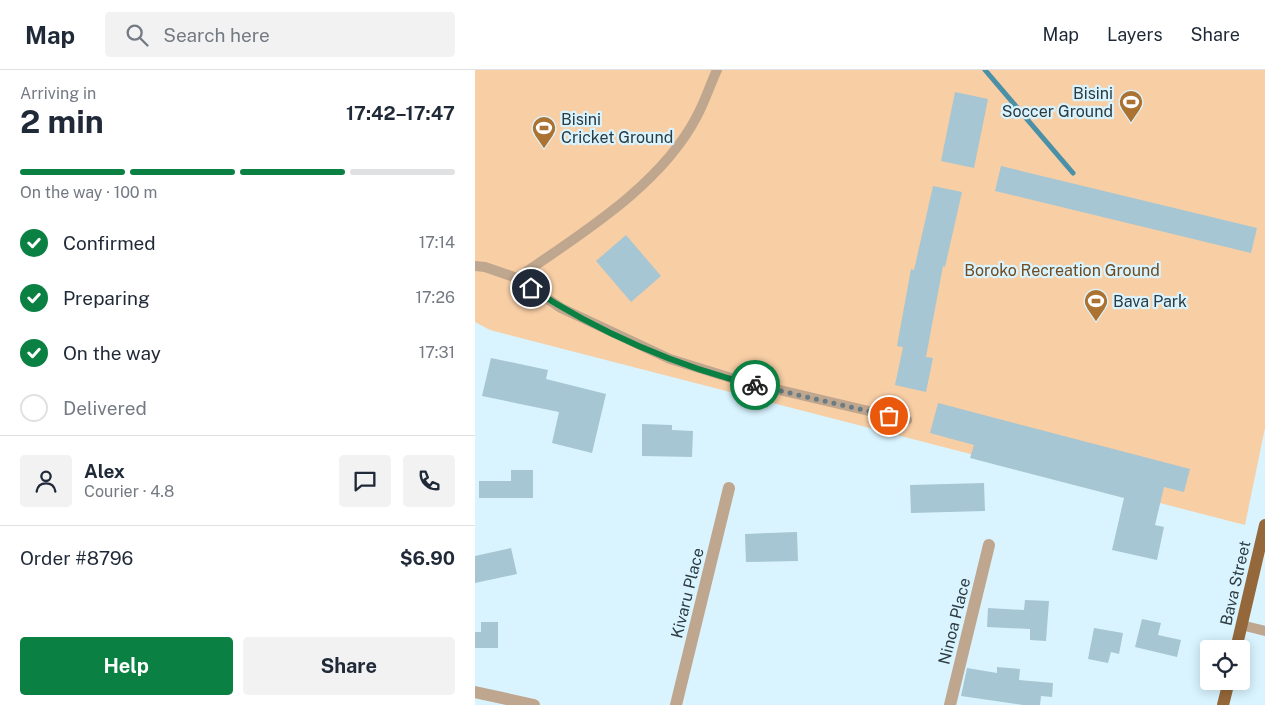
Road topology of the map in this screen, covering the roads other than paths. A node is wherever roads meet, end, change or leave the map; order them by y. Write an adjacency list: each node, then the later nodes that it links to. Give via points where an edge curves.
1 (717, 70): 3 (lane, via 697,117 679,143 631,196)
2 (475, 266): 3 (lane)
3 (517, 278): 4 (lane, via 561,308 670,359 741,381)
4 (907, 420)
5 (729, 488): 14 (street, Kivaru Place)
6 (1265, 525): 8 (main road, Bava Street)
7 (989, 545): 15 (street, Ninoa Place)
8 (1241, 625): 9 (lane); 10 (main road, Bava Street)
9 (1265, 631)
10 (1238, 640)
11 (1227, 690): 16 (main road)
12 (475, 692): 13 (street)
13 (535, 705)
14 (676, 705)
15 (950, 705)
16 (1223, 705)

